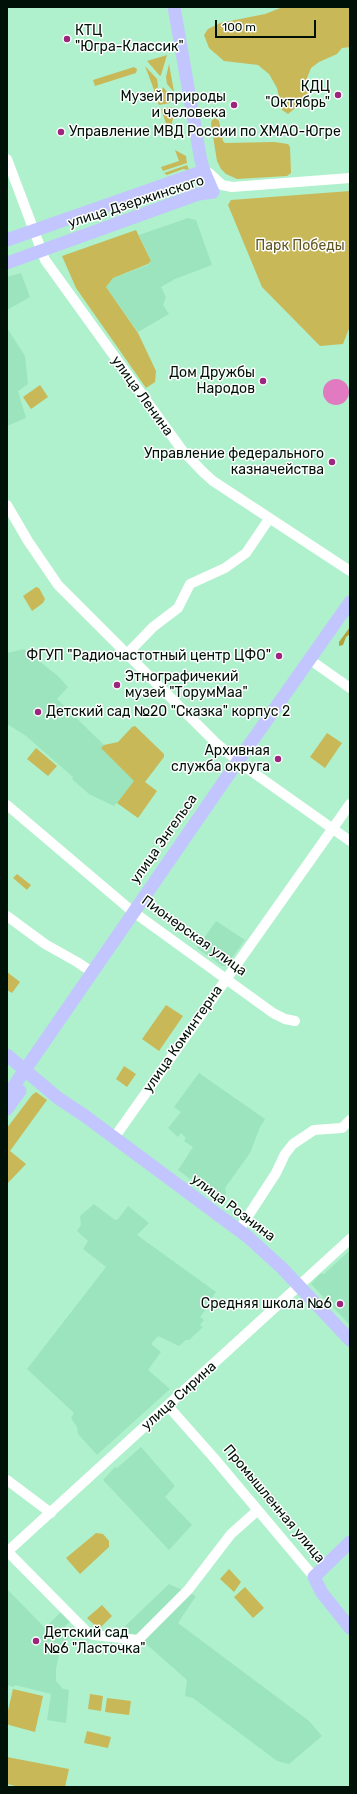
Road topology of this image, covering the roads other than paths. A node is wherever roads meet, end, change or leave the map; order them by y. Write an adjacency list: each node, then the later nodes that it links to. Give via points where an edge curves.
1 (174, 7): 4 (main road)
2 (180, 7): 4 (main road)
3 (7, 159): 7 (street, улица Ленина)
4 (206, 172): 5 (street, улица Дзержинского, via 222,185 232,188); 6 (main road); 7 (main road, улица Дзержинского)
5 (349, 180): 6 (street, улица Дзержинского)
6 (213, 192): 9 (main road, улица Дзержинского, via 199,194)
7 (33, 230): 8 (main road, улица Дзержинского); 9 (street, улица Ленина)
8 (7, 240)
9 (41, 251): 10 (main road, улица Дзержинского); 12 (street, улица Ленина, via 53,272 182,450 213,481)
10 (7, 263)
11 (7, 505): 16 (street, via 58,585)
12 (269, 519): 13 (street, улица Ленина); 16 (street, via 246,553 225,568 190,584 178,608 153,627)
13 (350, 571)
14 (350, 602): 19 (main road, улица Энгельса)
15 (350, 616): 17 (main road, улица Энгельса)
16 (126, 654): 19 (street, via 215,742)
17 (316, 664): 18 (street); 19 (main road, улица Энгельса)
18 (350, 688)
19 (241, 764): 22 (street); 24 (main road, улица Энгельса)
20 (350, 804): 22 (street, улица Коминтерна)
21 (7, 806): 24 (street, Пионерская улица)
22 (332, 829): 23 (street); 27 (street, улица Коминтерна)
23 (350, 841)
24 (136, 914): 26 (main road, улица Энгельса); 27 (street, Пионерская улица); 31 (main road, улица Энгельса)
25 (7, 916): 26 (street, via 45,944)
26 (92, 972): 31 (main road, улица Энгельса)
27 (226, 978): 28 (street, Пионерская улица, via 273,1013); 35 (street, улица Коминтерна)
28 (295, 1021)
29 (7, 1046): 31 (main road, улица Рознина)
30 (7, 1055): 31 (main road, улица Рознина)
31 (30, 1070): 32 (main road, улица Энгельса); 33 (main road, улица Энгельса); 35 (main road, улица Рознина, via 58,1098)
32 (7, 1096)
33 (7, 1109)
34 (350, 1120): 36 (street, via 342,1128 314,1130 293,1144)
35 (114, 1138): 36 (main road, улица Рознина)
36 (239, 1230): 38 (main road, улица Рознина)
37 (350, 1239): 38 (street, улица Сирина)
38 (299, 1286): 39 (main road, улица Рознина); 40 (street, улица Сирина)
39 (350, 1340)
40 (168, 1406): 42 (street, Промышленная улица); 43 (street, улица Сирина)
41 (7, 1480): 43 (street)
42 (258, 1510): 45 (street, via 232,1534 188,1590 138,1640 88,1633); 46 (street, Промышленная улица)
43 (51, 1513): 45 (street, улица Сирина)
44 (350, 1542): 46 (main road)
45 (7, 1552)
46 (314, 1577): 47 (main road, Промышленная улица, via 322,1593)
47 (350, 1628)

